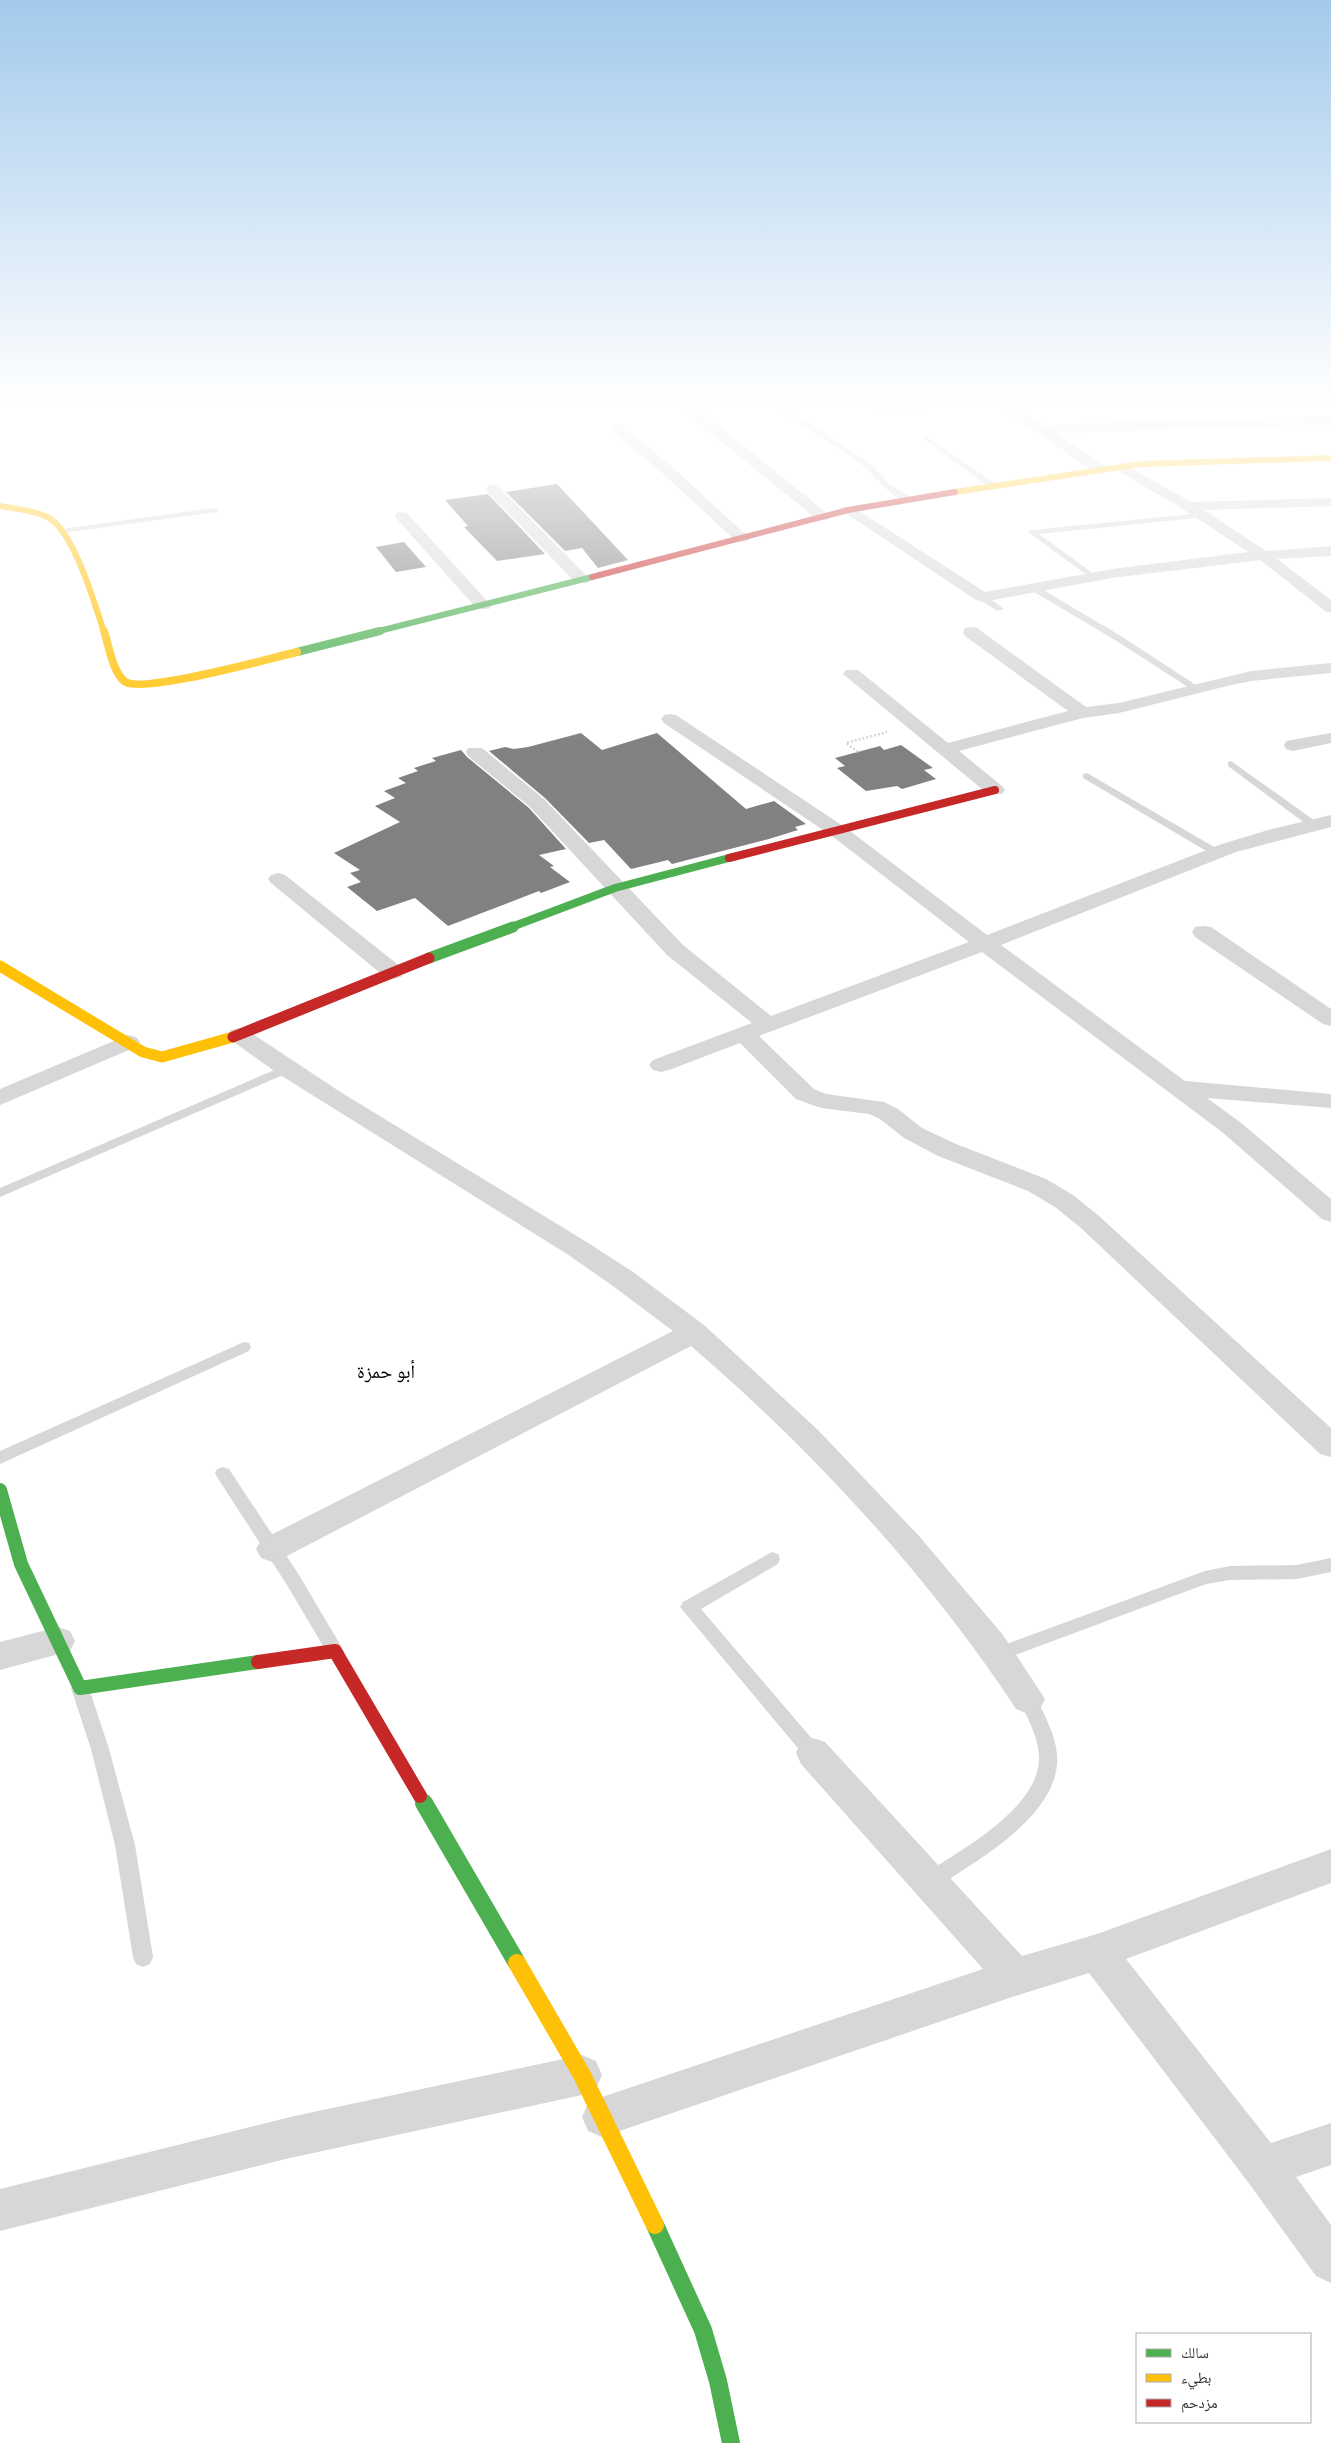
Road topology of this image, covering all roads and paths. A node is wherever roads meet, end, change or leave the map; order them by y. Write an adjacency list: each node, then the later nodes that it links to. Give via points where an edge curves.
1 (44, 517): 10 (street)
2 (163, 517): 10 (lane)
3 (403, 517): 18 (street)
4 (520, 517): 15 (street)
5 (718, 517): 11 (street)
6 (823, 517): 11 (street)
7 (859, 517): 17 (street)
8 (1183, 517): 14 (lane, via 1032,532)
9 (1206, 517): 13 (street)
10 (62, 531): 18 (street, via 118,673 125,682 136,685 178,680)
11 (742, 539): 15 (street)
12 (1331, 551): 13 (street)
13 (1261, 554): 14 (street); 19 (street)
14 (1091, 576): 16 (street)
15 (582, 580): 18 (street)
16 (1032, 587): 17 (street); 24 (lane)
17 (982, 597): 20 (lane)
18 (483, 606)
19 (1330, 606)
20 (1000, 609)
21 (971, 632): 25 (street)
22 (1331, 668): 24 (street, via 1251,676)
23 (852, 674): 27 (street)
24 (1197, 689): 25 (street, via 1120,708)
25 (1082, 713): 30 (street)
26 (670, 718): 37 (street)
27 (915, 725): 30 (street); 32 (path, via 846,743)
28 (1331, 738): 29 (street)
29 (1292, 745)
30 (946, 750): 35 (street)
31 (475, 752): 40 (street, via 537,803)
32 (858, 752)
33 (1231, 764): 36 (lane)
34 (1087, 776): 38 (lane)
35 (995, 790): 37 (street)
36 (1322, 823): 38 (street)
37 (839, 832): 40 (street); 42 (street)
38 (1217, 853): 42 (street)
39 (278, 878): 44 (street)
40 (615, 888): 44 (street); 46 (street, via 675,950)
41 (1203, 932): 45 (street)
42 (986, 943): 46 (street); 52 (street)
43 (0, 966): 49 (street)
44 (393, 972): 48 (street)
45 (1331, 1019)
46 (769, 1025): 47 (street)
47 (744, 1034): 50 (street); 59 (street, via 805,1094 821,1101 875,1107 921,1137 1037,1185 1064,1201)
48 (239, 1035): 49 (street, via 162,1057 151,1056); 51 (street)
49 (128, 1042): 53 (street)
50 (661, 1065)
51 (286, 1069): 55 (lane); 57 (street, via 540,1225 623,1279)
52 (1180, 1088): 54 (street); 56 (street, via 1231,1126)
53 (0, 1098)
54 (1331, 1101)
55 (0, 1192)
56 (1331, 1213)
57 (694, 1332): 63 (street); 68 (street, via 797,1424 912,1547)
58 (244, 1347): 60 (lane)
59 (1331, 1446)
60 (0, 1458)
61 (223, 1474): 63 (lane)
62 (0, 1490): 66 (street, via 21,1564)
63 (272, 1549): 67 (lane)
64 (772, 1559): 72 (lane, via 689,1607)
65 (1331, 1566): 68 (lane, via 1296,1572 1230,1573 1205,1578)
66 (58, 1641): 69 (street); 70 (street)
67 (335, 1651): 70 (street); 78 (street)
68 (1000, 1654): 71 (street)
69 (0, 1656)
70 (80, 1688): 76 (lane, via 125,1845)
71 (1028, 1699): 74 (lane, via 1044,1735 1048,1763 1044,1785 1030,1806 1001,1831)
72 (813, 1753): 74 (street)
73 (1331, 1866): 75 (street)
74 (929, 1881): 77 (street)
75 (1097, 1952): 77 (street); 81 (street)
76 (144, 1957)
77 (1015, 1977): 79 (street)
78 (582, 2075): 79 (street); 82 (street, via 477,2096 88,2186)
79 (602, 2117): 84 (street, via 683,2282 708,2344)
80 (1331, 2144): 81 (street)
81 (1264, 2167): 83 (street)
82 (0, 2210)
83 (1331, 2261)
84 (731, 2443)

